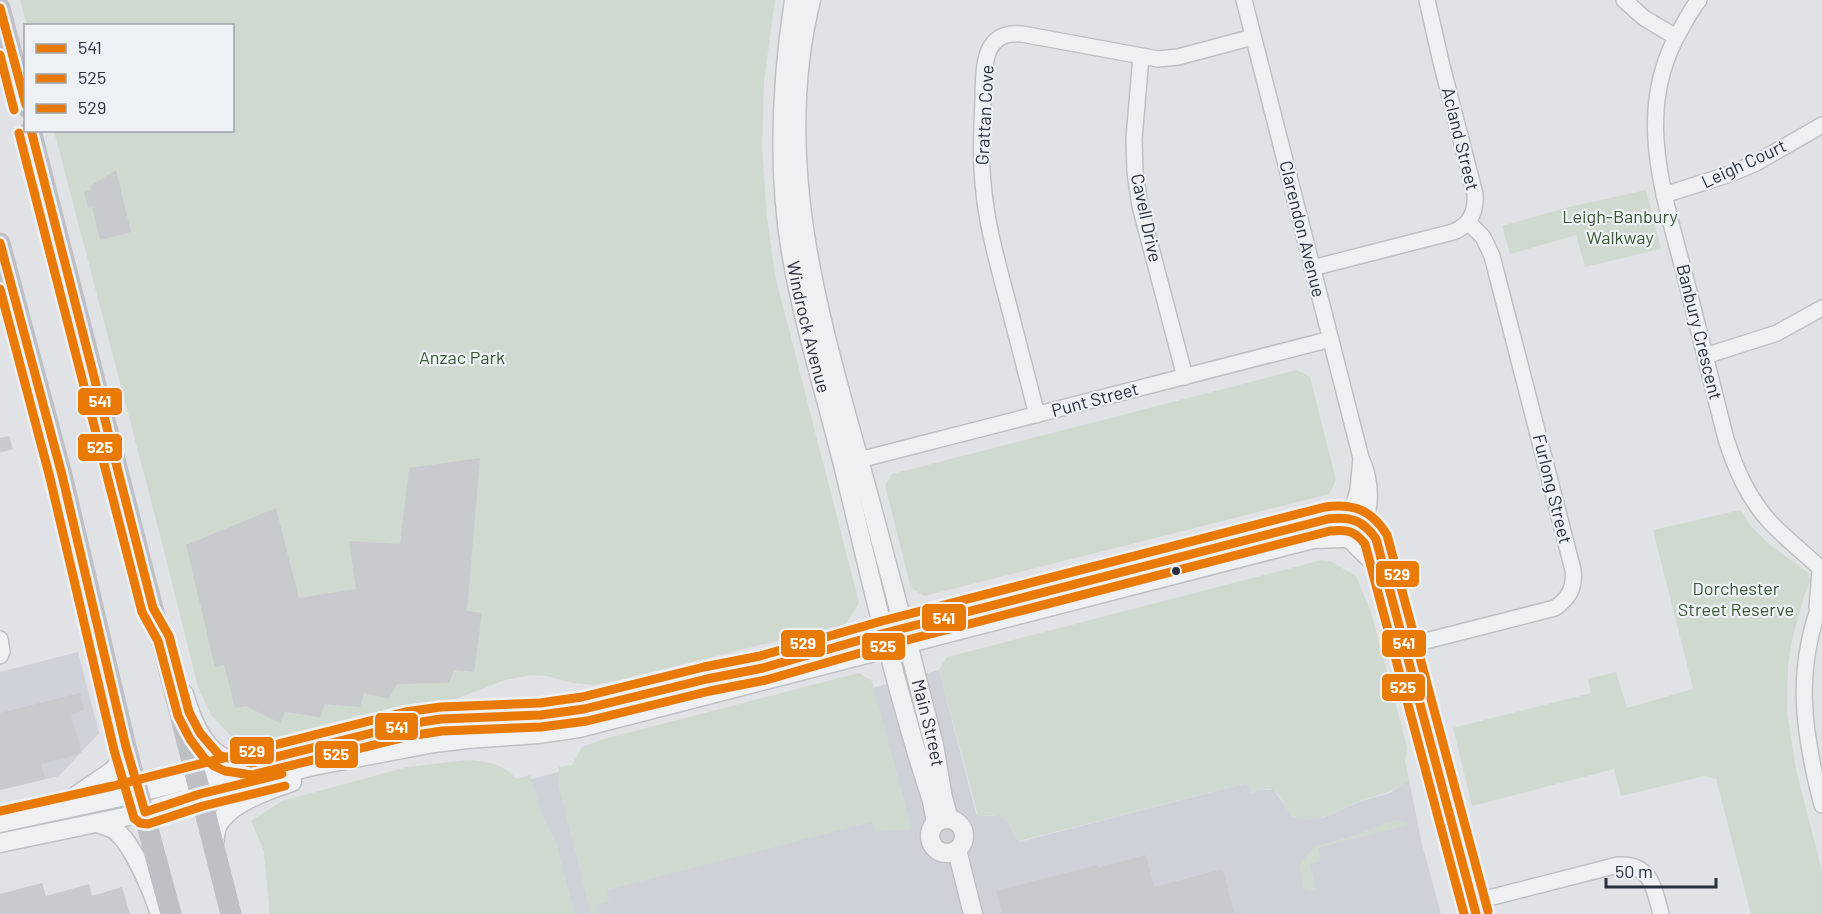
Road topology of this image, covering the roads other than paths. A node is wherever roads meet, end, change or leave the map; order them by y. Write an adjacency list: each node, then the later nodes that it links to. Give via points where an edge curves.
1 (794, 0): 23 (street, Windrock Avenue, via 781,123 787,223 797,283)
2 (811, 0): 23 (street, Windrock Avenue, via 797,95 801,211)
3 (1244, 0): 8 (street, Clarendon Avenue)
4 (1427, 0): 15 (street, Acland Street, via 1475,194 1475,207)
5 (1624, 0): 9 (street, via 1644,18)
6 (1699, 0): 9 (street, Banbury Crescent)
7 (0, 8): 11 (main road)
8 (1253, 37): 10 (street, Grattan Cove, via 1178,57); 17 (street, Clarendon Avenue)
9 (1676, 37): 14 (street, Banbury Crescent, via 1661,74 1654,121)
10 (1141, 56): 21 (street, Cavell Drive, via 1134,139 1140,206); 22 (street, Grattan Cove, via 1011,33 996,39 988,51 982,113 983,184 991,234)
11 (24, 99)
12 (1822, 125): 14 (street, Leigh Court, via 1730,174)
13 (32, 132): 29 (main road)
14 (1664, 195): 20 (street, Banbury Crescent)
15 (1468, 222): 17 (street, via 1453,232); 34 (street, Furlong Street, via 1483,237 1492,256 1574,583 1568,597 1555,608)
16 (0, 243): 36 (main road, via 62,475)
17 (1312, 268): 19 (street, Clarendon Avenue)
18 (1822, 308): 20 (street, via 1777,333)
19 (1331, 339): 21 (street, Punt Street); 24 (street, Clarendon Avenue, via 1361,458)
20 (1705, 356): 26 (street, Banbury Crescent, via 1736,470 1752,500 1770,523)
21 (1185, 376): 22 (street, Punt Street)
22 (1037, 415): 23 (street, Punt Street)
23 (851, 462): 31 (street, Windrock Avenue); 33 (street, Windrock Avenue)
24 (1358, 521): 25 (street, Clarendon Avenue); 27 (street, via 1376,539); 31 (street, via 1328,519)
25 (1350, 542): 27 (street); 31 (street, via 1313,539)
26 (1821, 565): 30 (street)
27 (1385, 573): 34 (street)
28 (1822, 598): 30 (street)
29 (153, 608): 38 (street, via 169,636 189,712 201,733 220,756); 39 (main road)
30 (1816, 614): 41 (street, via 1808,645 1803,701)
31 (905, 636): 33 (street); 43 (street, Main Street, via 934,746 943,798)
32 (0, 639): 35 (street)
33 (887, 641): 37 (street, via 579,728 434,743); 38 (street, via 584,709 408,724); 43 (street, Main Street, via 922,770)
34 (1406, 646): 49 (street)
35 (0, 656)
36 (126, 747): 40 (main road); 42 (street, via 111,772)
37 (380, 755): 39 (street); 47 (street, via 250,798 220,822)
38 (252, 763): 39 (street)
39 (198, 786): 40 (street); 47 (main road)
40 (142, 803): 42 (street); 45 (street); 51 (main road)
41 (1822, 805)
42 (49, 813): 44 (street)
43 (942, 820): 48 (street, via 957,822 963,829 963,842); 48 (street, via 931,829 929,838 936,850)
44 (0, 822)
45 (97, 823): 46 (street); 50 (street, via 122,837)
46 (0, 843)
47 (214, 844): 52 (main road)
48 (951, 851): 53 (street); 54 (street)
49 (1475, 908): 55 (street, via 1627,864 1650,878)
50 (160, 914)
51 (171, 914)
52 (231, 914)
53 (961, 914)
54 (973, 914)
55 (1661, 914)

